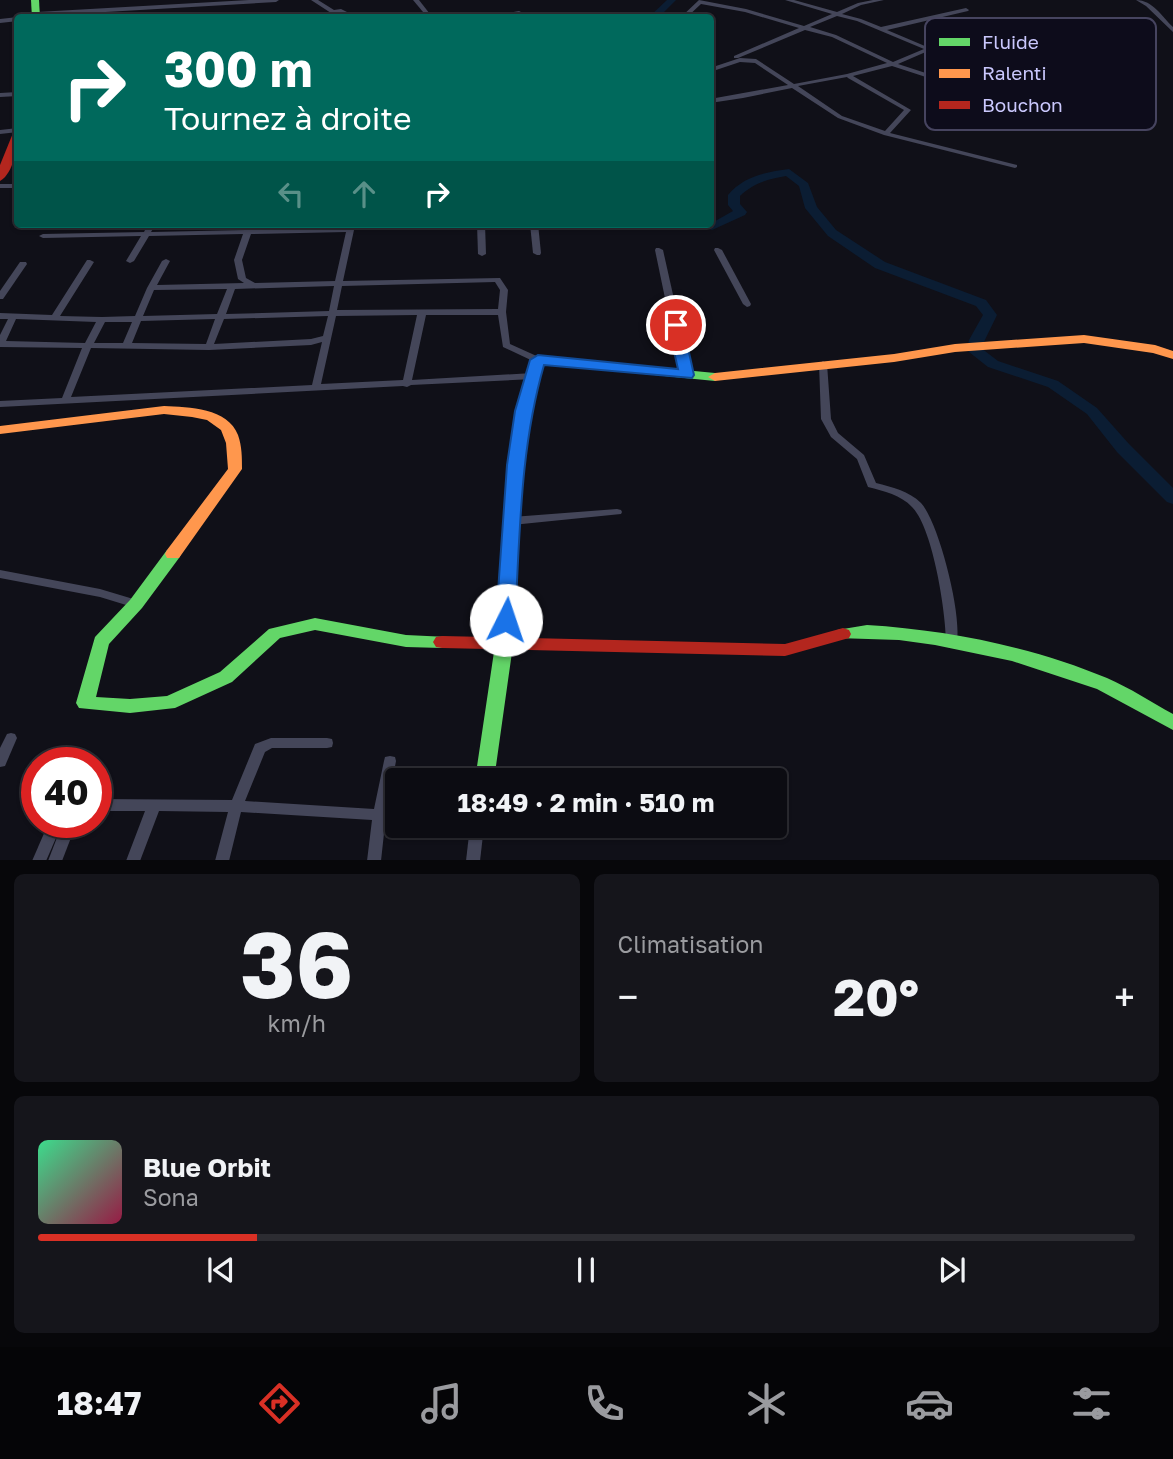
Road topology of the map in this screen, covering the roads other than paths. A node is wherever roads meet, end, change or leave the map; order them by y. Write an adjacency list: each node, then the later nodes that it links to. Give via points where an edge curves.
1 (276, 0): 9 (street)
2 (314, 0): 12 (street, via 333,12)
3 (416, 0): 13 (street)
4 (788, 0): 11 (street)
5 (881, 0): 11 (street)
6 (1139, 0): 20 (street, via 1150,5)
7 (701, 1): 15 (street); 18 (street)
8 (965, 10): 16 (street)
9 (34, 13)
10 (520, 13): 14 (street)
11 (840, 13): 18 (street); 19 (street)
12 (348, 14)
13 (428, 14)
14 (512, 14)
15 (686, 14)
16 (930, 18)
17 (925, 19): 19 (street)
18 (803, 27): 23 (street); 24 (street)
19 (882, 29): 21 (street)
20 (1173, 30)
21 (925, 49)
22 (925, 51): 23 (street)
23 (895, 65): 26 (street); 27 (street)
24 (714, 68)
25 (714, 69): 28 (street, via 750,59)
26 (925, 75)
27 (850, 77): 28 (street); 30 (street, via 908,110)
28 (792, 86): 29 (street); 30 (street, via 840,117)
29 (714, 101)
30 (886, 134): 32 (street)
31 (14, 142): 33 (street)
32 (1014, 166)
33 (0, 178)
34 (150, 228): 39 (street)
35 (250, 228): 38 (street)
36 (481, 228): 44 (street)
37 (534, 228): 43 (street)
38 (248, 233): 39 (street); 49 (street, via 350,230); 51 (street, via 238,260 242,279)
39 (148, 234): 40 (street); 45 (street)
40 (43, 236)
41 (659, 250): 72 (street)
42 (718, 250): 54 (street)
43 (537, 253)
44 (482, 254)
45 (130, 261)
46 (166, 261): 52 (street)
47 (90, 262): 59 (street)
48 (23, 264): 53 (street)
49 (339, 285): 51 (street); 56 (street, via 497,280 504,290); 57 (street)
50 (232, 286): 51 (street); 52 (street); 60 (street)
51 (252, 286)
52 (150, 288): 62 (street)
53 (0, 297)
54 (747, 303)
55 (422, 312): 56 (street); 57 (street); 74 (street)
56 (502, 312): 70 (street, via 506,345)
57 (333, 313): 60 (street); 64 (street)
58 (0, 316): 61 (street)
59 (56, 316): 61 (street); 63 (street)
60 (220, 316): 62 (street); 68 (street)
61 (13, 317): 65 (street)
62 (138, 319): 63 (street); 66 (street)
63 (102, 320): 67 (street)
64 (327, 338): 68 (street); 75 (street)
65 (0, 344): 67 (street)
66 (127, 344): 67 (street); 68 (street)
67 (88, 345): 76 (street)
68 (209, 346)
69 (1173, 355): 71 (street, via 1084,339)
70 (538, 360): 72 (street); 73 (street)
71 (823, 364): 72 (street, via 719,377); 83 (street, via 823,405 834,435 861,457 872,485 895,490 919,508 935,549 954,624)
72 (686, 375)
73 (533, 376): 74 (street); 80 (street, via 517,452)
74 (407, 384): 75 (street)
75 (316, 388): 76 (street)
76 (65, 401): 77 (street)
77 (0, 404)
78 (1, 432): 82 (street, via 174,410 222,422 231,433 235,469)
79 (617, 512): 80 (street)
80 (512, 521): 84 (street)
81 (0, 574): 82 (street)
82 (136, 604): 84 (street, via 102,642 85,703 169,703 226,677 275,633 315,624 406,641)
83 (953, 642): 84 (street, via 862,630 785,650); 85 (street, via 1102,684)
84 (504, 645): 90 (street)
85 (1173, 723)
86 (11, 738): 89 (street)
87 (327, 743): 93 (street, via 271,743 260,748)
88 (390, 761): 94 (street)
89 (0, 762)
90 (486, 768)
91 (112, 805): 92 (street)
92 (153, 806): 93 (street); 100 (street)
93 (236, 806): 94 (street); 101 (street)
94 (379, 815): 102 (street)
95 (49, 838): 98 (street)
96 (64, 838): 99 (street)
97 (476, 838): 103 (street)
98 (39, 860)
99 (55, 860)
100 (133, 860)
101 (222, 860)
102 (374, 860)
103 (473, 860)

